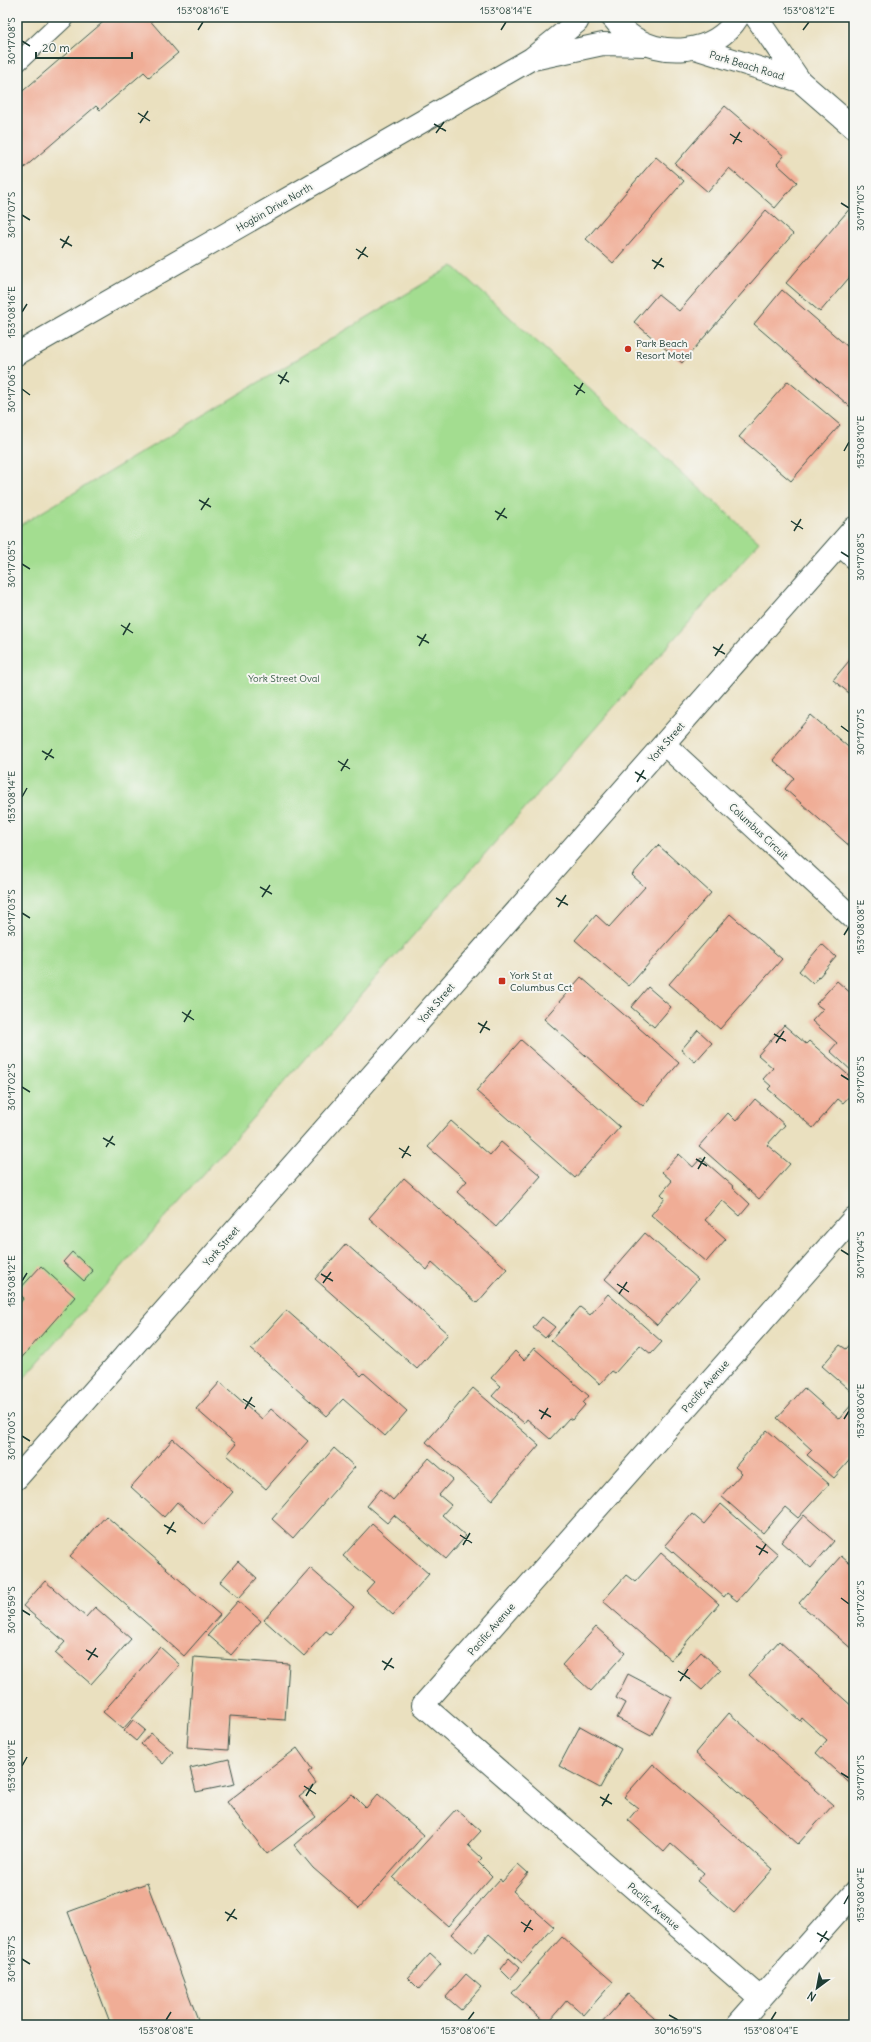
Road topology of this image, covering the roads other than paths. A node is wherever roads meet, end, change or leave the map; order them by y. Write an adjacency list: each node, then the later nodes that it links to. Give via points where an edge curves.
1 (66, 17): 9 (lane)
2 (579, 17): 8 (street, Hogbin Drive North, via 577,22)
3 (612, 17): 6 (street, via 626,33)
4 (738, 17): 7 (street, via 717,39)
5 (756, 17): 10 (street, Park Beach Road)
6 (647, 45): 7 (street, via 671,51); 8 (street, Hogbin Drive North, via 603,44)
7 (695, 48): 10 (street, Park Beach Road)
8 (531, 59): 12 (street, Hogbin Drive North)
9 (17, 63)
10 (800, 81): 11 (street, Park Beach Road)
11 (854, 128)
12 (17, 354)
13 (854, 528): 14 (street, York Street)
14 (846, 553): 15 (street, York Street)
15 (664, 744): 16 (street, Columbus Circuit); 18 (street, York Street)
16 (854, 919)
17 (854, 1218): 20 (street, Pacific Avenue, via 423,1705)
18 (17, 1478)
19 (854, 1893): 20 (street)
20 (760, 1998): 21 (street)
21 (737, 2025)

